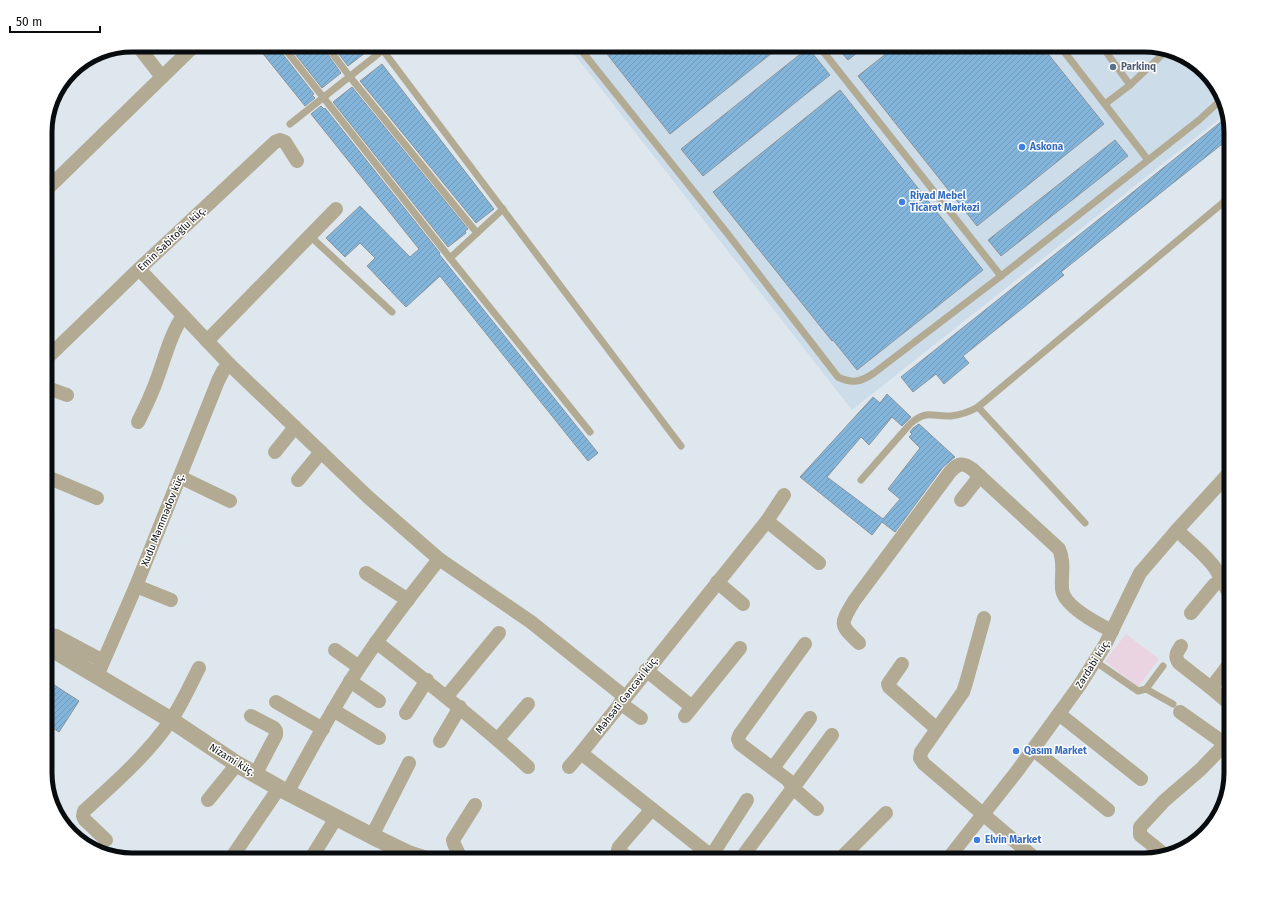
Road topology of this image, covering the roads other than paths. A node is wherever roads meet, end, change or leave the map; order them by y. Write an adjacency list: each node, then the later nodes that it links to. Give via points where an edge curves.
1 (142, 52): 12 (street)
2 (188, 52): 12 (street)
3 (288, 52): 15 (lane)
4 (331, 52): 13 (lane)
5 (377, 52): 13 (lane)
6 (384, 52): 24 (lane)
7 (583, 52): 29 (lane, via 838,376 845,381 863,380 874,373)
8 (824, 52): 29 (lane)
9 (1064, 52): 17 (lane)
10 (1106, 52): 14 (lane)
11 (1162, 55): 14 (lane)
12 (162, 77): 21 (street)
13 (350, 77): 15 (lane); 25 (lane)
14 (1130, 85): 17 (lane)
15 (324, 98): 18 (lane); 27 (lane)
16 (1218, 102): 19 (lane)
17 (1105, 104): 19 (lane)
18 (290, 124)
19 (1148, 160): 29 (lane)
20 (297, 162): 28 (street, Emin Sabitoğlu küç., via 285,142 275,142)
21 (52, 184)
22 (1224, 202): 37 (lane)
23 (336, 209): 26 (street)
24 (503, 209): 25 (lane); 41 (lane)
25 (477, 233): 27 (lane)
26 (310, 236): 30 (lane); 32 (street)
27 (450, 258): 40 (lane)
28 (139, 269): 31 (street); 33 (street, Emin Sabitoğlu küç.)
29 (1001, 276)
30 (392, 312)
31 (183, 316): 32 (street); 38 (street, via 171,338 157,381)
32 (207, 341): 34 (street)
33 (52, 353)
34 (229, 364): 39 (street); 45 (street, Xudu Məmmədov küç., via 218,380)
35 (52, 390): 36 (street)
36 (67, 396)
37 (978, 408): 49 (lane, via 949,416 921,416 910,424); 55 (lane)
38 (138, 422)
39 (295, 427): 42 (street); 43 (street)
40 (590, 432)
41 (681, 446)
42 (275, 452)
43 (321, 452): 48 (street); 57 (street)
44 (980, 476): 52 (street); 69 (street, via 1059,549 1063,566 1063,595 1066,601); 73 (street, via 966,464 954,467 854,601 843,624 845,630)
45 (180, 477): 53 (street); 63 (street, Xudu Məmmədov küç.)
46 (52, 479): 51 (street)
47 (1224, 479): 56 (street, Zərdabi küç.)
48 (298, 480)
49 (861, 480)
50 (784, 495): 54 (street, Məhsəti Gəncəvi küç.)
51 (97, 498)
52 (961, 500)
53 (230, 501)
54 (767, 520): 58 (street); 61 (street, Məhsəti Gəncəvi küç.)
55 (1085, 523)
56 (1177, 530): 60 (street, via 1212,563); 69 (street, Zərdabi küç., via 1140,573)
57 (439, 559): 65 (street); 93 (street, via 531,622)
58 (819, 563)
59 (366, 573): 65 (street)
60 (1221, 580): 62 (street); 67 (street)
61 (717, 582): 66 (street); 85 (street, Məhsəti Gəncəvi küç.)
62 (1224, 584)
63 (136, 586): 64 (street); 84 (street, Xudu Məmmədov küç.)
64 (170, 600)
65 (408, 600): 72 (street)
66 (743, 604)
67 (1190, 613)
68 (984, 618): 107 (street, via 963,692)
69 (1112, 631): 79 (street, Zərdabi küç.)
70 (499, 633): 91 (street)
71 (52, 635): 84 (street)
72 (376, 642): 83 (street); 87 (street)
73 (859, 643)
74 (805, 644): 120 (street, via 738,739 740,744)
75 (1181, 646): 89 (street, via 1176,659)
76 (52, 648): 84 (street, Nizami küç.)
77 (740, 648): 85 (street, via 689,712)
78 (335, 650): 83 (street)
79 (1096, 662): 90 (lane, via 1138,691); 101 (street, Zərdabi küç.)
80 (902, 664): 107 (street, via 889,681 889,687)
81 (1163, 666): 90 (lane)
82 (199, 668): 105 (street)
83 (359, 668): 88 (street)
84 (100, 669): 105 (street, Nizami küç.)
85 (646, 670): 93 (street, Məhsəti Gəncəvi küç.)
86 (1224, 671): 89 (street)
87 (427, 680): 91 (street); 100 (street)
88 (350, 681): 94 (street); 99 (street)
89 (1211, 688): 92 (street)
90 (1146, 689): 98 (lane)
91 (447, 696): 97 (street)
92 (1224, 699)
93 (622, 700): 103 (street); 115 (street, Məhsəti Gəncəvi küç.)
94 (379, 701)
95 (276, 702): 106 (street)
96 (528, 704): 110 (street)
97 (460, 707): 110 (street); 111 (street)
98 (1177, 708): 112 (street)
99 (333, 710): 106 (street); 109 (street)
100 (406, 713)
101 (1059, 714): 114 (street, Zərdabi küç.); 122 (street)
102 (251, 716): 121 (street, via 276,731)
103 (641, 718)
104 (810, 718): 120 (street)
105 (171, 720): 117 (street, Nizami küç.); 135 (street, via 136,763 84,811 85,820)
106 (323, 729): 124 (street)
107 (937, 729): 132 (street, via 921,752 920,758)
108 (832, 735): 123 (street)
109 (379, 738)
110 (498, 739): 118 (street)
111 (440, 741)
112 (1224, 743)
113 (1224, 749): 136 (street, via 1164,801 1140,827 1140,835)
114 (1034, 750): 130 (street); 132 (street, Zərdabi küç.)
115 (581, 753): 119 (street, Məhsəti Gəncəvi küç.); 128 (street)
116 (409, 762): 134 (street)
117 (237, 764): 121 (street, Nizami küç.); 125 (street)
118 (528, 767)
119 (569, 767)
120 (773, 768): 123 (street, via 788,780)
121 (256, 775): 124 (street, Nizami küç.)
122 (1141, 779)
123 (793, 788): 129 (street); 144 (street)
124 (283, 790): 133 (street, Nizami küç.); 137 (street)
125 (208, 800)
126 (747, 800): 143 (street)
127 (475, 806): 140 (street, via 453,840)
128 (652, 809): 141 (street, via 619,847 618,850); 142 (street)
129 (817, 809)
130 (1108, 810)
131 (886, 813): 145 (street)
132 (984, 814): 146 (street, Zərdabi küç.); 147 (street)
133 (336, 818): 134 (street, Nizami küç.); 138 (street)
134 (372, 836): 139 (street, Nizami küç.)
135 (106, 840)
136 (1160, 851)
137 (235, 853)
138 (314, 853)
139 (406, 853)
140 (458, 853)
141 (622, 853)
142 (705, 853)
143 (713, 853)
144 (745, 853)
145 (846, 853)
146 (953, 853)
147 (1029, 853)

